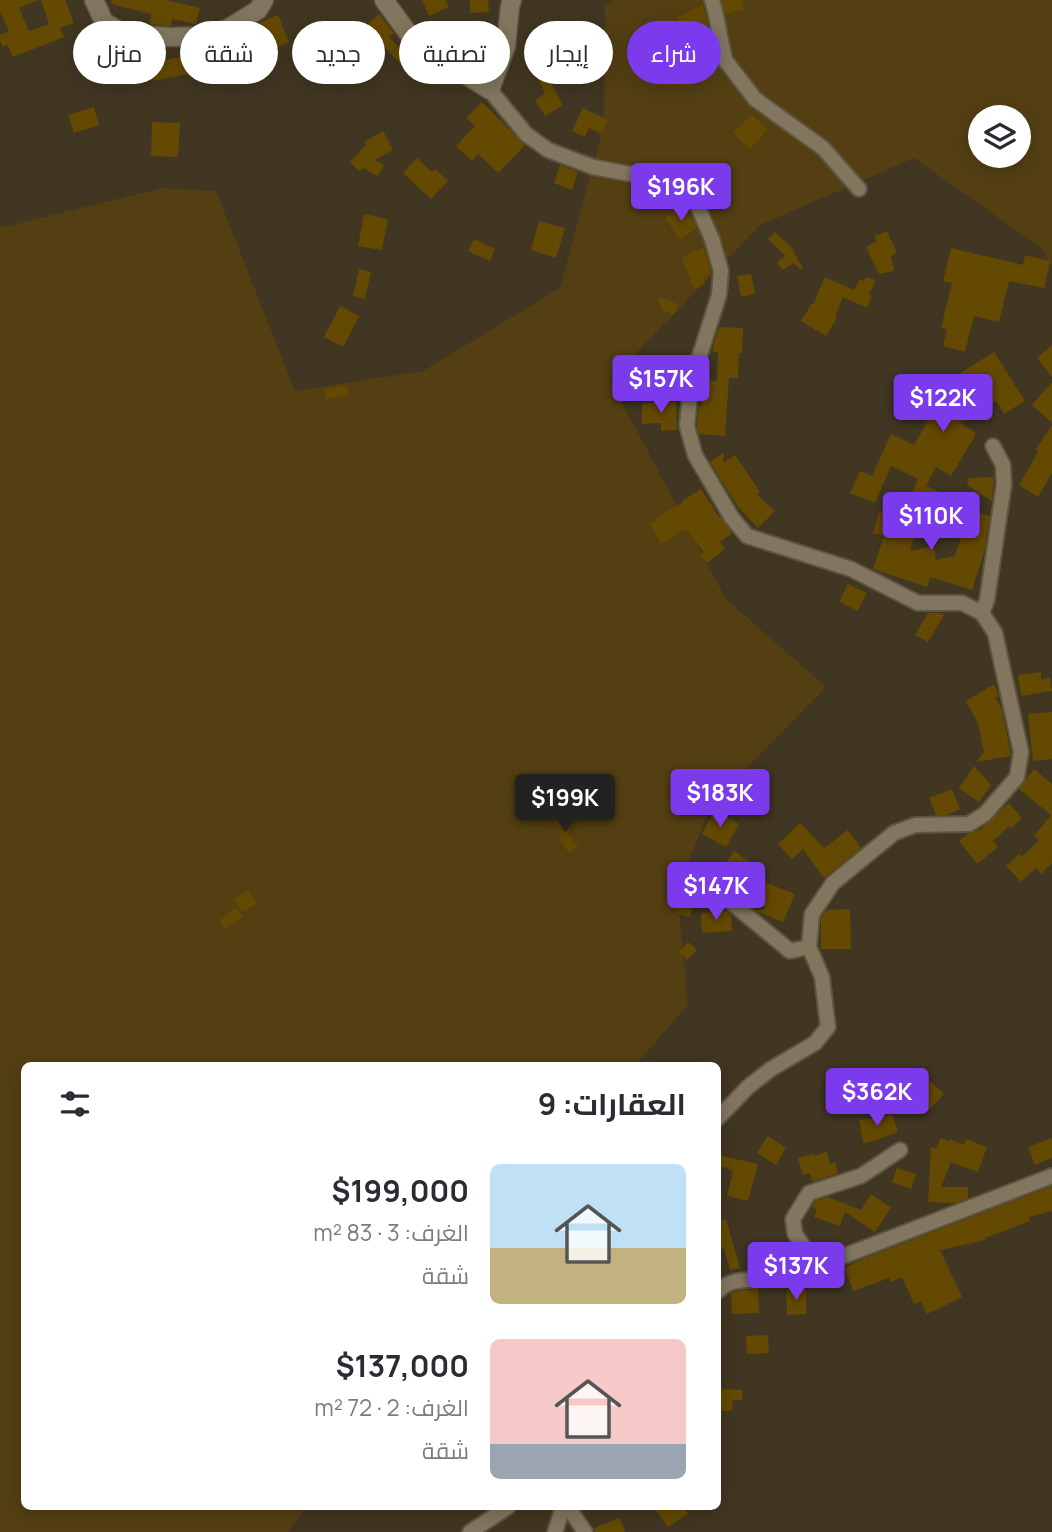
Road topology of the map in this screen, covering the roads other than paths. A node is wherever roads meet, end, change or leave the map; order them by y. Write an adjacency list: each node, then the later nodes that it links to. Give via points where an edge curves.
1 (93, 0): 2 (street, via 104,22 125,34 171,37 209,36 258,10)
2 (264, 0)
3 (384, 0): 6 (street, via 408,33)
4 (512, 0): 6 (street, via 506,46)
5 (712, 0): 7 (street, via 725,60 755,99 823,148)
6 (490, 90): 9 (street, via 526,134 548,150 593,167 676,187 697,205 721,271 719,295 691,383 687,426 695,455 747,536 850,569 918,603 962,603)
7 (859, 189)
8 (993, 446): 9 (street, via 1003,465 1004,484)
9 (982, 613): 11 (street, via 995,633 1021,752 1017,777 985,814 969,824 915,825 894,833 833,883 813,914)
10 (721, 894): 11 (street, via 790,951)
11 (809, 947): 12 (street, via 822,977 828,1027 815,1043 748,1087)
12 (721, 1115)
13 (900, 1150): 15 (street, via 861,1176 809,1193 793,1219 795,1234)
14 (1052, 1176): 15 (street)
15 (817, 1266): 16 (street, via 772,1279 730,1282)
16 (721, 1289)
17 (503, 1510): 20 (street)
18 (564, 1510): 21 (street)
19 (567, 1510): 22 (street)
20 (470, 1532)
21 (555, 1532)
22 (585, 1532)

